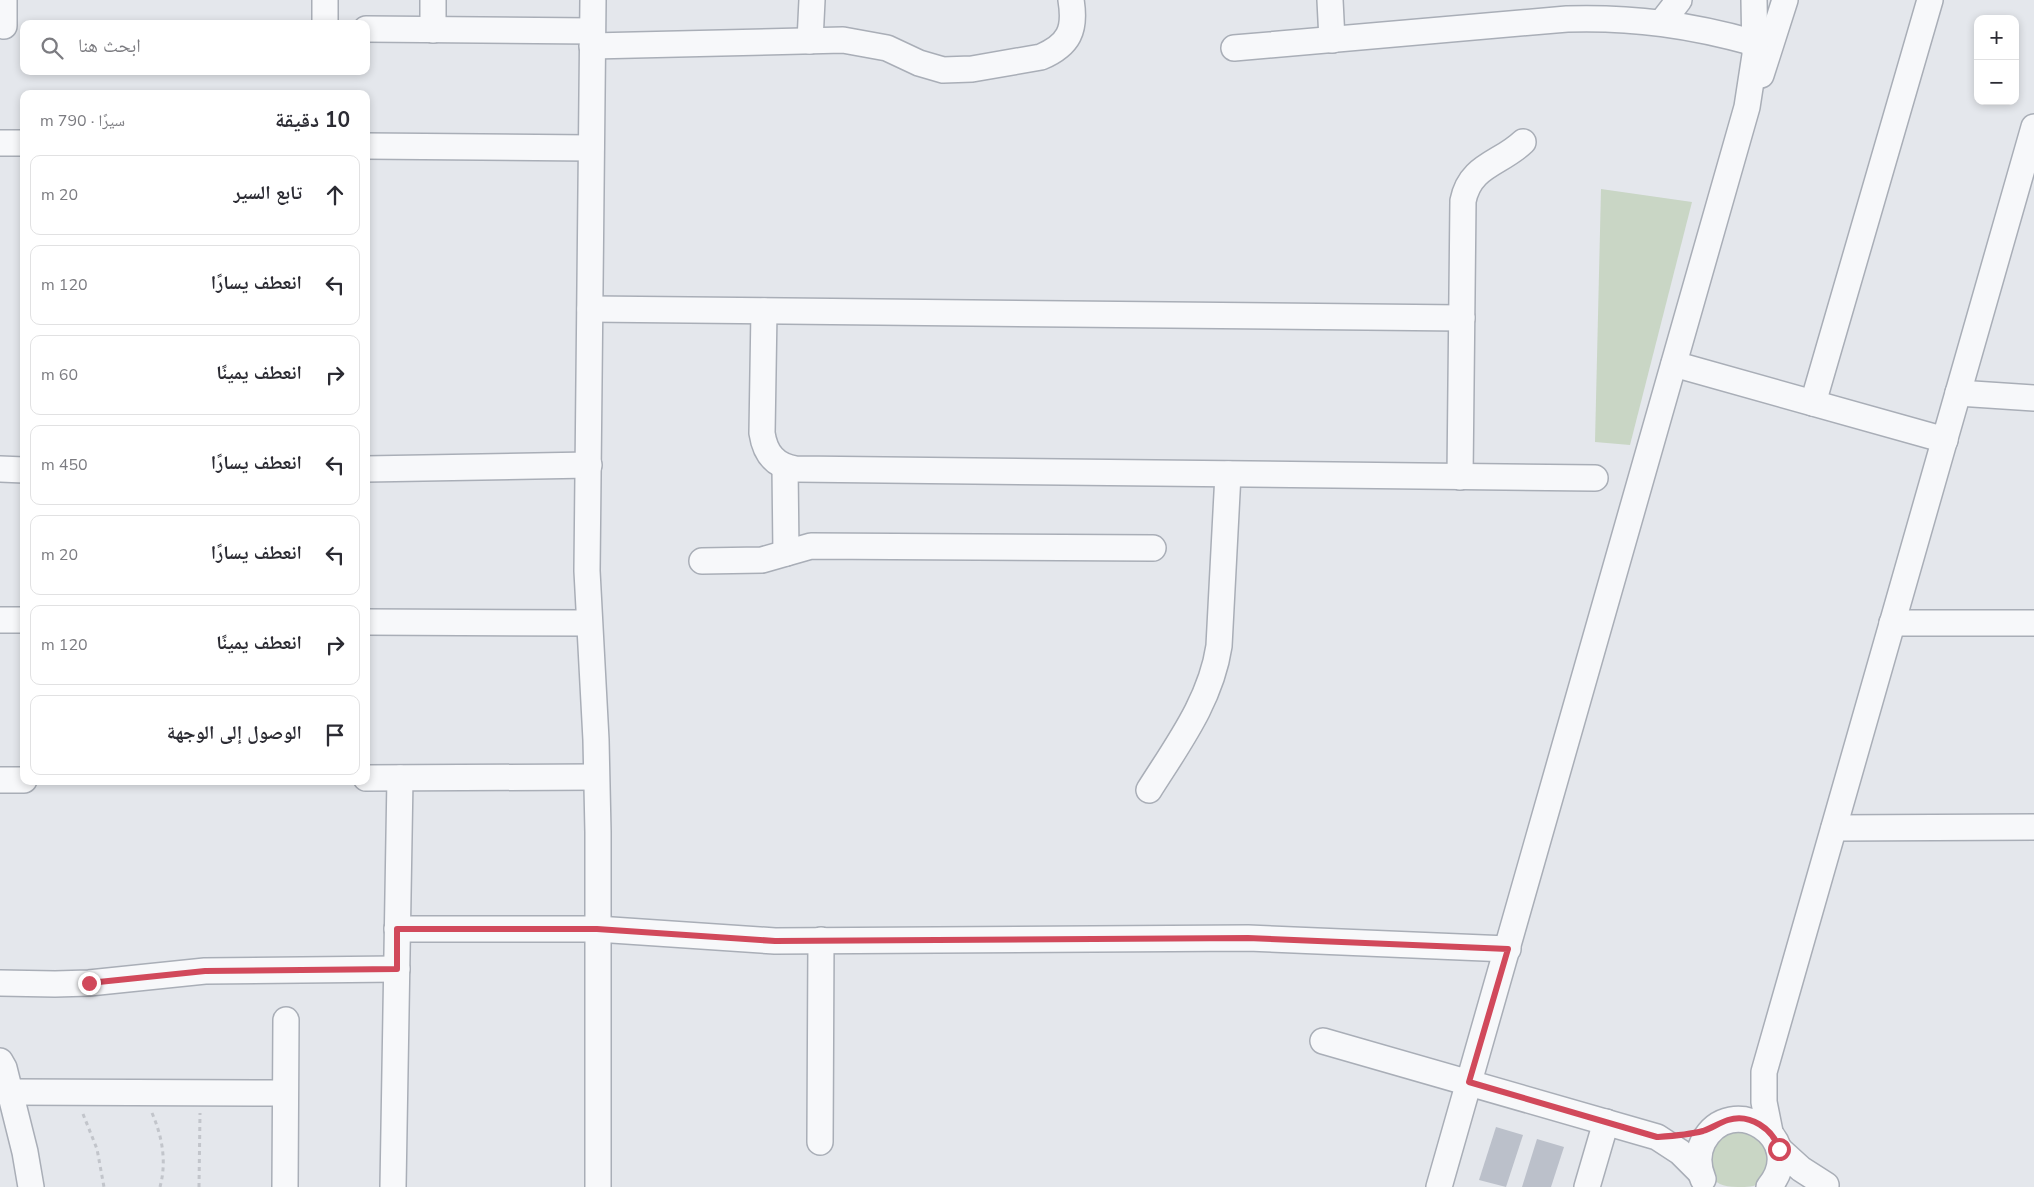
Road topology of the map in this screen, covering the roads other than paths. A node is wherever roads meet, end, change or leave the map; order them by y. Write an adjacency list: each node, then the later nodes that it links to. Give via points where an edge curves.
1 (4, 0): 14 (street)
2 (325, 0): 12 (street)
3 (433, 0): 16 (street)
4 (592, 0): 17 (street)
5 (812, 0): 19 (street)
6 (1071, 0): 19 (street, via 1072,28 1053,52 972,69 928,67 887,48 866,43)
7 (1330, 0): 18 (street)
8 (1679, 0): 13 (street)
9 (1754, 0): 20 (street)
10 (1785, 0): 22 (street)
11 (1930, 0): 36 (street)
12 (325, 20)
13 (1662, 22): 18 (street, via 1567,19); 20 (street)
14 (9, 26)
15 (370, 29): 16 (street)
16 (433, 30): 17 (street)
17 (592, 39): 19 (street); 28 (street)
18 (1332, 40): 21 (street)
19 (810, 41)
20 (1755, 43): 22 (street)
21 (1234, 48)
22 (1747, 107): 33 (street)
23 (2034, 127): 29 (street)
24 (1523, 142): 32 (street, via 1507,156 1480,170 1464,192)
25 (0, 143): 26 (street)
26 (20, 143)
27 (370, 146): 28 (street)
28 (591, 148): 30 (street)
29 (2030, 158): 34 (street)
30 (590, 308): 31 (street); 38 (street)
31 (764, 310): 32 (street); 39 (street, via 763,444 769,454)
32 (1462, 318): 44 (street)
33 (1674, 364): 36 (street); 66 (street)
34 (1958, 393): 35 (street); 37 (street)
35 (2034, 398)
36 (1814, 404): 37 (street)
37 (1945, 440): 52 (street)
38 (589, 465): 40 (street); 54 (street)
39 (786, 468): 43 (street); 47 (street)
40 (370, 469)
41 (0, 470): 42 (street)
42 (20, 470)
43 (1228, 474): 44 (street); 60 (street, via 1219,646 1214,672 1199,709)
44 (1460, 476): 45 (street)
45 (1596, 478)
46 (1154, 548): 47 (street, via 811,546)
47 (786, 553): 48 (street, via 762,560)
48 (702, 561)
49 (0, 620): 50 (street)
50 (20, 620)
51 (370, 622): 54 (street)
52 (1892, 623): 53 (street); 62 (street)
53 (2034, 623)
54 (589, 624): 55 (street)
55 (596, 777): 57 (street); 64 (street)
56 (370, 778): 57 (street)
57 (400, 778): 63 (street)
58 (0, 780): 59 (street)
59 (20, 780)
60 (1149, 790)
61 (2034, 827): 62 (street)
62 (1834, 828): 72 (street)
63 (397, 929): 64 (street); 67 (street)
64 (597, 929): 65 (street, via 775,941); 86 (street)
65 (821, 940): 66 (street, via 1248,938); 80 (street)
66 (1508, 949): 73 (street)
67 (397, 969): 68 (street, via 205,971 89,983); 85 (street)
68 (0, 982)
69 (286, 1020): 75 (street)
70 (1323, 1041): 73 (street)
71 (0, 1061): 74 (street)
72 (1764, 1072): 77 (street, via 1748,1097); 79 (street, via 1764,1102)
73 (1469, 1082): 76 (street); 87 (street)
74 (10, 1092): 75 (street); 83 (street)
75 (285, 1093): 84 (street)
76 (1606, 1122): 78 (street); 88 (street)
77 (1722, 1123): 78 (street, via 1687,1134); 79 (street, via 1750,1120 1761,1125); 81 (street, via 1707,1135 1701,1146 1698,1159)
78 (1657, 1137): 81 (street, via 1680,1152)
79 (1775, 1141): 82 (street, via 1801,1169); 89 (street, via 1780,1164 1776,1179)
80 (820, 1142)
81 (1707, 1183)
82 (1830, 1186): 90 (street)
83 (31, 1187)
84 (285, 1187)
85 (393, 1187)
86 (598, 1187)
87 (1439, 1187)
88 (1587, 1187)
89 (1769, 1187)
90 (1782, 1187)

